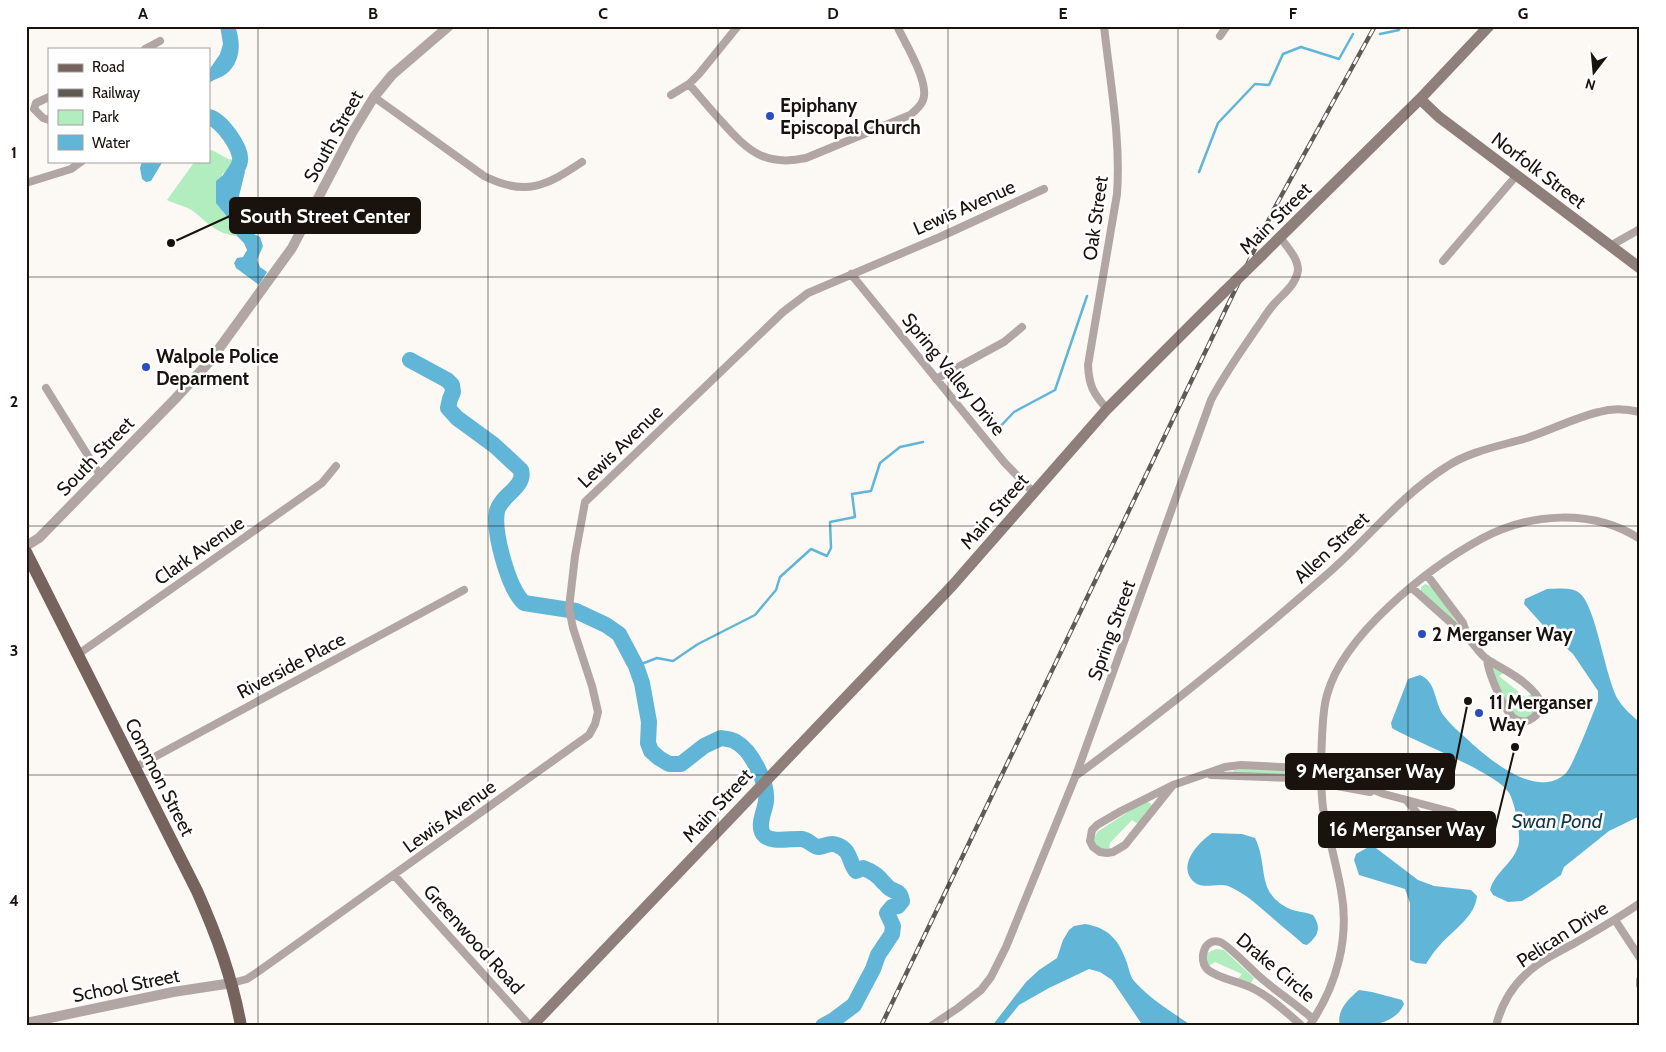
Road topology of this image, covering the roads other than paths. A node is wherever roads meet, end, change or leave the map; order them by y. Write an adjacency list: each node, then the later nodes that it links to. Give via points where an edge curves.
1 (449, 26): 12 (street, South Street, via 392,75)
2 (738, 26): 10 (street)
3 (897, 26): 10 (street, via 925,89 924,100 918,109 806,158 789,162 771,160 741,144)
4 (1104, 26): 30 (street, Oak Street, via 1119,167 1088,365 1092,392)
5 (1228, 26): 7 (street)
6 (1489, 26): 14 (main road, Main Street)
7 (1220, 36)
8 (160, 41): 9 (street)
9 (147, 48)
10 (689, 84): 11 (street)
11 (671, 95)
12 (374, 96): 17 (street, via 484,176 504,184 530,187 543,184); 33 (street, South Street, via 282,264 205,366)
13 (48, 97): 15 (street, via 36,103 34,109)
14 (1420, 99): 18 (main road, Norfolk Street); 22 (main road, Main Street)
15 (48, 120)
16 (81, 162): 19 (street, via 71,169)
17 (582, 162)
18 (1516, 176): 23 (main road, Norfolk Street); 24 (street)
19 (26, 184)
20 (1044, 189): 26 (street, Lewis Avenue)
21 (1640, 229): 23 (street)
22 (1280, 237): 30 (main road, Main Street, bridge); 46 (street, Spring Street, via 1297,262 1296,278 1241,349 1211,400)
23 (1610, 246): 25 (main road, Norfolk Street)
24 (1443, 261)
25 (1640, 268)
26 (851, 274): 28 (street, Spring Valley Drive); 52 (street, Lewis Avenue, via 808,293 783,312 585,502 575,556 570,612 598,712 595,724 589,735)
27 (1022, 327): 28 (street, via 1004,342)
28 (936, 379): 34 (street, Spring Valley Drive, via 1004,462)
29 (46, 388): 33 (street)
30 (1107, 409): 34 (main road, Main Street)
31 (1640, 412): 46 (street, Allen Street, via 1623,409 1599,412 1478,452 1447,466 1418,487 1327,576 1188,692)
32 (336, 466): 42 (street, Clark Avenue, via 322,482)
33 (100, 475): 36 (street, South Street, via 39,538)
34 (1034, 492): 64 (main road, Main Street, via 952,586)
35 (1640, 538): 38 (street, via 1617,527 1589,520 1566,517 1534,520 1483,538)
36 (26, 546)
37 (26, 552): 42 (main road, Common Street)
38 (1427, 574): 39 (street); 41 (street, via 1463,623)
39 (1412, 588): 41 (street); 45 (street, via 1353,645 1334,674 1325,702)
40 (464, 590): 44 (street, Riverside Place)
41 (1467, 635): 43 (street)
42 (77, 656): 44 (main road, Common Street)
43 (1487, 660): 43 (street, via 1495,687 1510,715 1519,721 1529,721 1538,713 1538,698 1519,678)
44 (134, 768): 58 (main road, Common Street, via 197,891)
45 (1321, 769): 47 (street, via 1241,765); 48 (street); 50 (street)
46 (1076, 775): 65 (street, Spring Street, via 991,977 973,997)
47 (1206, 775): 48 (street); 49 (street)
48 (1321, 782): 50 (street); 62 (street, via 1341,890 1344,936 1335,976)
49 (1173, 785): 49 (street, via 1097,825 1091,835 1093,848 1107,854 1125,845)
50 (1384, 794): 51 (street)
51 (1407, 801): 51 (street, via 1446,844 1454,843 1463,835 1466,829 1460,816)
52 (394, 875): 58 (street, Lewis Avenue, via 260,971); 64 (street, Greenwood Road)
53 (1640, 903): 54 (street, Pelican Drive)
54 (1615, 920): 55 (street); 67 (street, Pelican Drive, via 1526,974 1504,1003)
55 (1640, 958)
56 (1262, 978): 60 (street); 60 (street, Drake Circle, via 1227,946 1219,942 1206,946 1203,954 1206,968); 62 (street, Drake Circle)
57 (1640, 980): 59 (street)
58 (232, 983): 61 (street, School Street); 63 (main road, Common Street)
59 (1640, 985)
60 (1254, 988): 66 (street, Drake Circle)
61 (26, 1023)
62 (1310, 1024)
63 (241, 1026)
64 (531, 1026)
65 (931, 1026)
66 (1302, 1026)
67 (1496, 1026)

